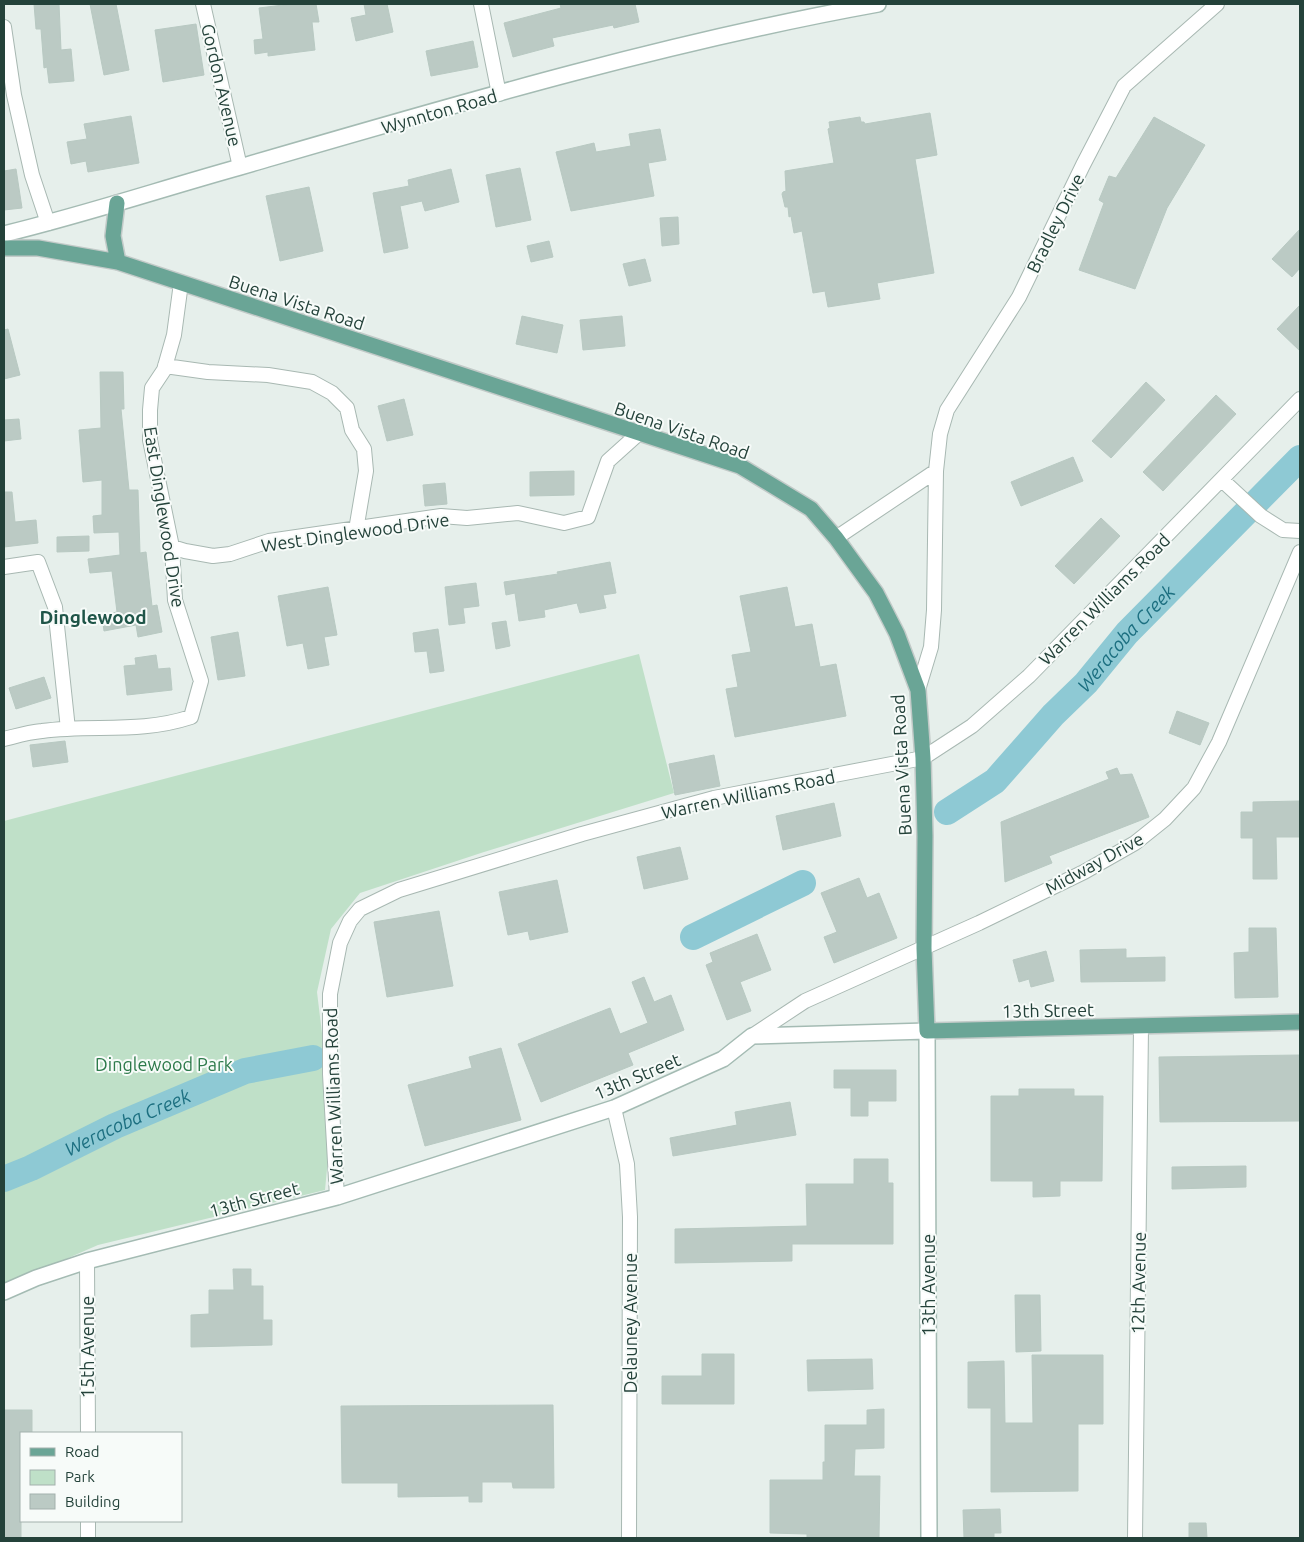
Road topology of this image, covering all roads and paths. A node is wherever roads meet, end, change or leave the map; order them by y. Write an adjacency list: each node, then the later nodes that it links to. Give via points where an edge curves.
1 (203, 4): 8 (street, Gordon Avenue)
2 (481, 4): 7 (street)
3 (878, 4): 5 (main road, Wynnton Road)
4 (1217, 4): 18 (street, Bradley Drive, via 1124,86 1019,297 947,410 940,434)
5 (821, 9): 7 (main road, Wynnton Road)
6 (4, 27): 10 (street, via 14,95 32,176)
7 (499, 94): 8 (main road, Wynnton Road)
8 (240, 167): 9 (main road, Wynnton Road)
9 (116, 203): 10 (main road, Wynnton Road); 13 (main road, via 113,236)
10 (48, 223): 11 (main road, Wynnton Road)
11 (4, 234)
12 (4, 248): 13 (main road, Buena Vista Road, via 38,248)
13 (118, 262): 14 (main road, Buena Vista Road)
14 (181, 283): 15 (street, East Dinglewood Drive, via 174,335); 17 (main road, Buena Vista Road)
15 (165, 366): 20 (street, via 312,382 332,393 347,408 352,430 364,449 366,471); 23 (street, East Dinglewood Drive, via 152,388 150,440)
16 (1300, 399): 19 (street, Warren Williams Road)
17 (638, 434): 20 (street, West Dinglewood Drive, via 608,461 588,517 564,523 518,513 467,518 440,516); 22 (main road, Buena Vista Road, via 740,466 811,510)
18 (936, 471): 22 (street); 26 (street, Bradley Drive, via 931,647)
19 (1222, 480): 21 (street, via 1261,516 1283,530); 29 (street, Warren Williams Road, via 1029,676 972,726)
20 (356, 530): 23 (street, West Dinglewood Drive, via 269,541 213,556)
21 (1300, 531)
22 (836, 538): 26 (main road, Buena Vista Road, via 876,593 897,634)
23 (172, 547): 27 (street, East Dinglewood Drive, via 175,600 201,681 191,717 170,724 132,728)
24 (1300, 552): 30 (street, Midway Drive, via 1219,742 1194,788 1165,819 1135,843 1084,872)
25 (9, 567): 27 (street, via 38,562 55,607)
26 (918, 690): 29 (main road, Buena Vista Road)
27 (68, 729): 28 (street, East Dinglewood Drive)
28 (4, 739)
29 (923, 758): 30 (main road, Buena Vista Road); 36 (street, Warren Williams Road, via 705,800 399,890 360,909 350,921 340,943 330,994 330,1074)
30 (924, 948): 33 (main road, Buena Vista Road); 34 (street, Midway Drive, via 805,1002)
31 (1300, 1022): 32 (main road, 13th Street)
32 (1141, 1027): 33 (main road, 13th Street); 44 (street, 12th Avenue)
33 (927, 1031): 34 (main road, 13th Street); 43 (main road, 13th Avenue)
34 (752, 1036): 35 (main road, 13th Street, via 723,1059)
35 (614, 1108): 36 (main road, 13th Street); 42 (street, Delauney Avenue, via 627,1164 630,1217)
36 (337, 1197): 37 (main road, 13th Street)
37 (87, 1261): 38 (main road, 13th Street); 39 (street, 15th Avenue)
38 (4, 1292)
39 (88, 1432)
40 (88, 1522): 41 (street)
41 (88, 1538)
42 (629, 1538)
43 (929, 1538)
44 (1135, 1538)

